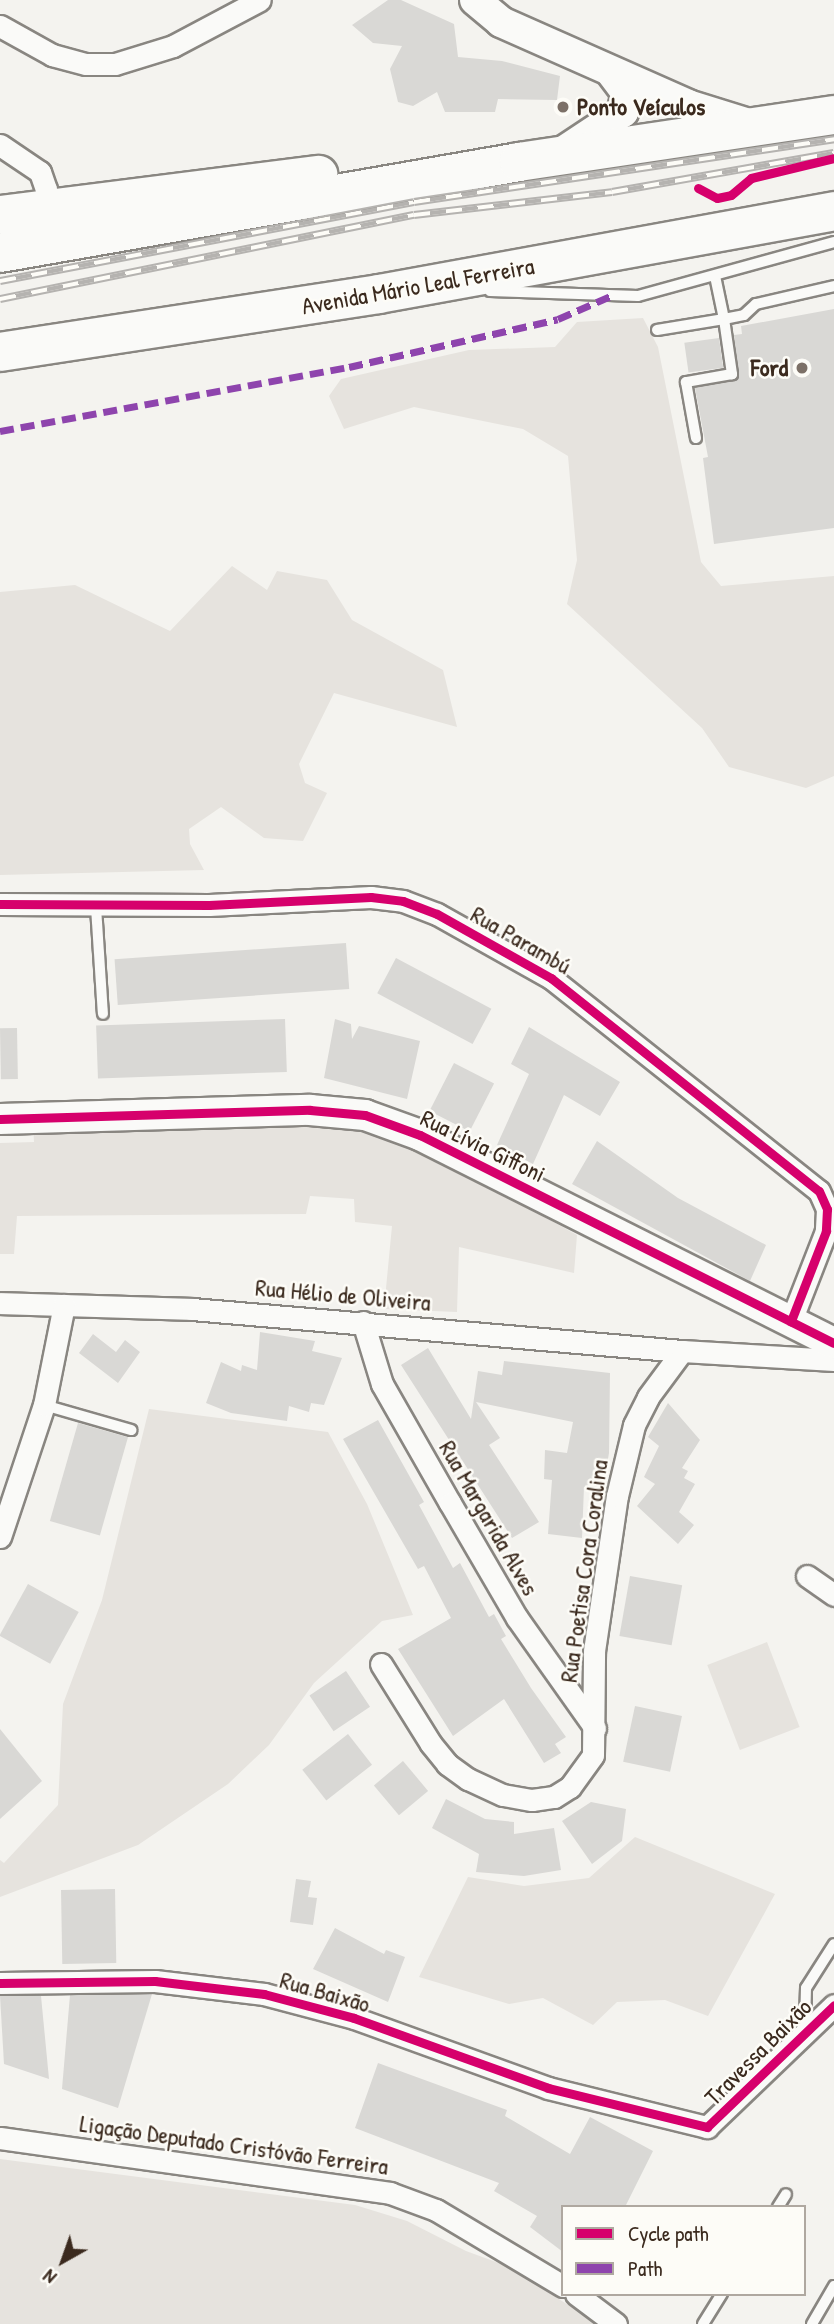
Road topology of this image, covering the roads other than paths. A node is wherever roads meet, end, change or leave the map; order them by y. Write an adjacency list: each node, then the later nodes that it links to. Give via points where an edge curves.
1 (260, 0): 3 (street, via 173,46 115,64 86,64 52,55)
2 (475, 0): 4 (street, via 489,15)
3 (0, 26)
4 (610, 71): 6 (street, via 716,116); 8 (street, via 626,92 623,112)
5 (834, 115): 6 (highway)
6 (766, 128): 8 (highway)
7 (0, 145): 9 (street, via 40,172 46,189)
8 (536, 159): 9 (highway, via 345,172); 13 (highway)
9 (45, 208): 11 (highway)
10 (834, 211): 18 (highway, Avenida Mário Leal Ferreira)
11 (0, 215)
12 (834, 242): 14 (lane)
13 (0, 253)
14 (715, 276): 17 (lane, via 638,296); 19 (lane)
15 (834, 286): 19 (lane, via 756,304 744,315)
16 (461, 292): 18 (lane)
17 (474, 292)
18 (379, 294): 21 (highway, Avenida Mário Leal Ferreira)
19 (724, 319): 20 (lane); 24 (lane, via 732,374 687,382)
20 (657, 330)
21 (72, 344): 22 (highway, Avenida Mário Leal Ferreira); 23 (street)
22 (0, 352)
23 (0, 364)
24 (696, 438)
25 (0, 904): 26 (street, Rua Parambú)
26 (96, 907): 27 (lane); 31 (street, Rua Parambú, via 371,897 403,901 437,914 551,978 819,1191 827,1209 825,1231)
27 (103, 1014)
28 (0, 1119): 31 (street, Rua Lívia Giffoni, via 310,1110 365,1115 421,1135)
29 (0, 1303): 30 (street, Rua Hélio de Oliveira)
30 (64, 1305): 32 (street, Rua Hélio de Oliveira); 36 (street)
31 (791, 1321): 33 (street, Rua Lívia Giffoni)
32 (363, 1322): 34 (street, Rua Hélio de Oliveira); 42 (street, Rua Margarida Alves, via 382,1384 443,1491 517,1618)
33 (834, 1343)
34 (682, 1351): 35 (street); 42 (street, Rua Poetisa Cora Coralina, via 648,1397 627,1451 594,1651)
35 (834, 1360)
36 (44, 1405): 37 (lane); 38 (street)
37 (131, 1430)
38 (0, 1536)
39 (807, 1576): 40 (street)
40 (834, 1595)
41 (381, 1664): 42 (street, Rua Poetisa Cora Coralina, via 447,1764 503,1795 533,1800 554,1797 570,1787 593,1755)
42 (595, 1728)
43 (834, 1944): 46 (lane, via 806,1988)
44 (0, 1983): 47 (street, Rua Baixão, via 155,1981 264,1994 354,2018 548,2088)
45 (834, 2005): 46 (street, Travessa Baixão)
46 (805, 2028): 47 (street, Travessa Baixão, via 707,2127 671,2115)
47 (626, 2109)
48 (0, 2138): 51 (street, Ligação Deputado Cristóvão Ferreira, via 390,2193 436,2210)
49 (786, 2194): 50 (lane)
50 (779, 2205)
51 (561, 2285)
52 (834, 2286): 57 (lane)
53 (579, 2296): 55 (street)
54 (721, 2296): 56 (lane)
55 (616, 2324)
56 (703, 2324)
57 (812, 2324)

